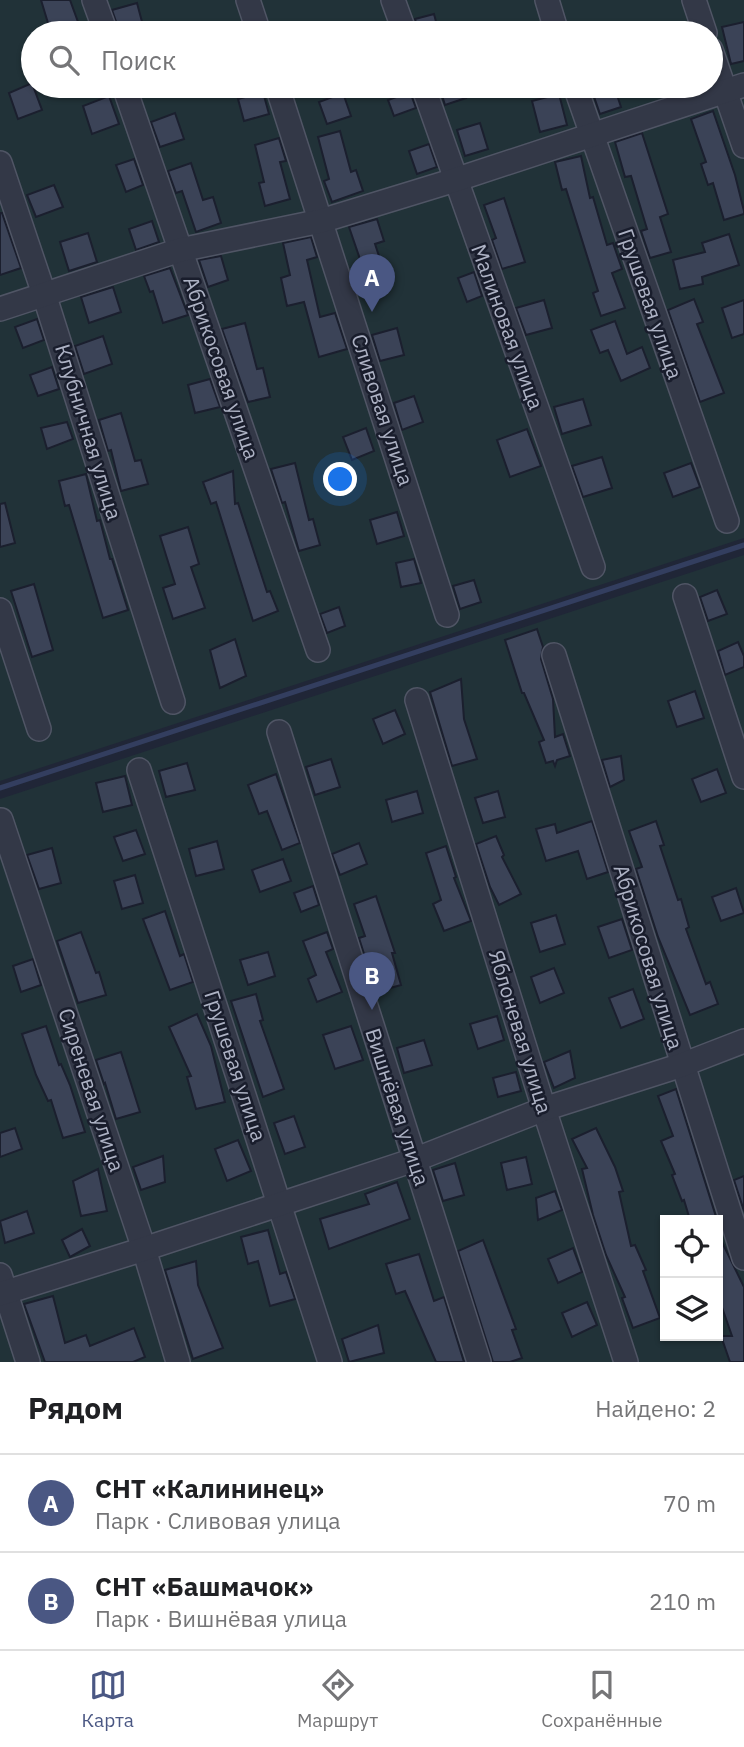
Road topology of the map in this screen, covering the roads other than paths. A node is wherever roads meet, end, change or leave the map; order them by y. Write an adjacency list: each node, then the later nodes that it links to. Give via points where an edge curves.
1 (94, 0): 6 (street)
2 (248, 0): 7 (street)
3 (393, 0): 8 (street)
4 (547, 0): 9 (street)
5 (694, 0): 10 (street)
6 (102, 21)
7 (255, 21)
8 (401, 21)
9 (553, 21)
10 (701, 21)
11 (723, 70): 12 (street)
12 (734, 89): 19 (street)
13 (128, 98): 23 (street, Абрикосовая улица)
14 (281, 98): 22 (street, Сливовая улица)
15 (427, 98): 21 (street, Малиновая улица)
16 (579, 98): 18 (street, Грушевая улица)
17 (707, 98): 18 (street)
18 (591, 136): 21 (street); 26 (street, Грушевая улица)
19 (744, 146)
20 (0, 163): 24 (street, Клубничная улица)
21 (455, 180): 22 (street); 27 (street, Малиновая улица)
22 (321, 221): 23 (street); 30 (street, Сливовая улица)
23 (180, 250): 24 (street); 31 (street, Абрикосовая улица)
24 (44, 294): 25 (street); 34 (street, Клубничная улица)
25 (0, 309)
26 (727, 521)
27 (593, 567)
28 (685, 596): 38 (street)
29 (0, 610): 35 (street)
30 (447, 615)
31 (318, 650)
32 (554, 655): 41 (street, Абрикосовая улица)
33 (416, 700): 42 (street, Яблоневая улица)
34 (173, 702)
35 (40, 729)
36 (279, 732): 43 (street, Вишнёвая улица)
37 (139, 770): 44 (street, Грушевая улица)
38 (744, 777)
39 (1, 820): 45 (street, Сиреневая улица)
40 (744, 1041): 41 (street)
41 (682, 1065): 42 (street); 46 (street, Абрикосовая улица)
42 (544, 1109): 43 (street); 52 (street, Яблоневая улица)
43 (414, 1160): 44 (street); 51 (street, Вишнёвая улица)
44 (279, 1205): 45 (street); 50 (street, Грушевая улица)
45 (144, 1249): 47 (street); 49 (street, Сиреневая улица)
46 (744, 1258)
47 (2, 1287): 48 (street)
48 (28, 1362)
49 (178, 1362)
50 (330, 1362)
51 (479, 1362)
52 (626, 1362)

